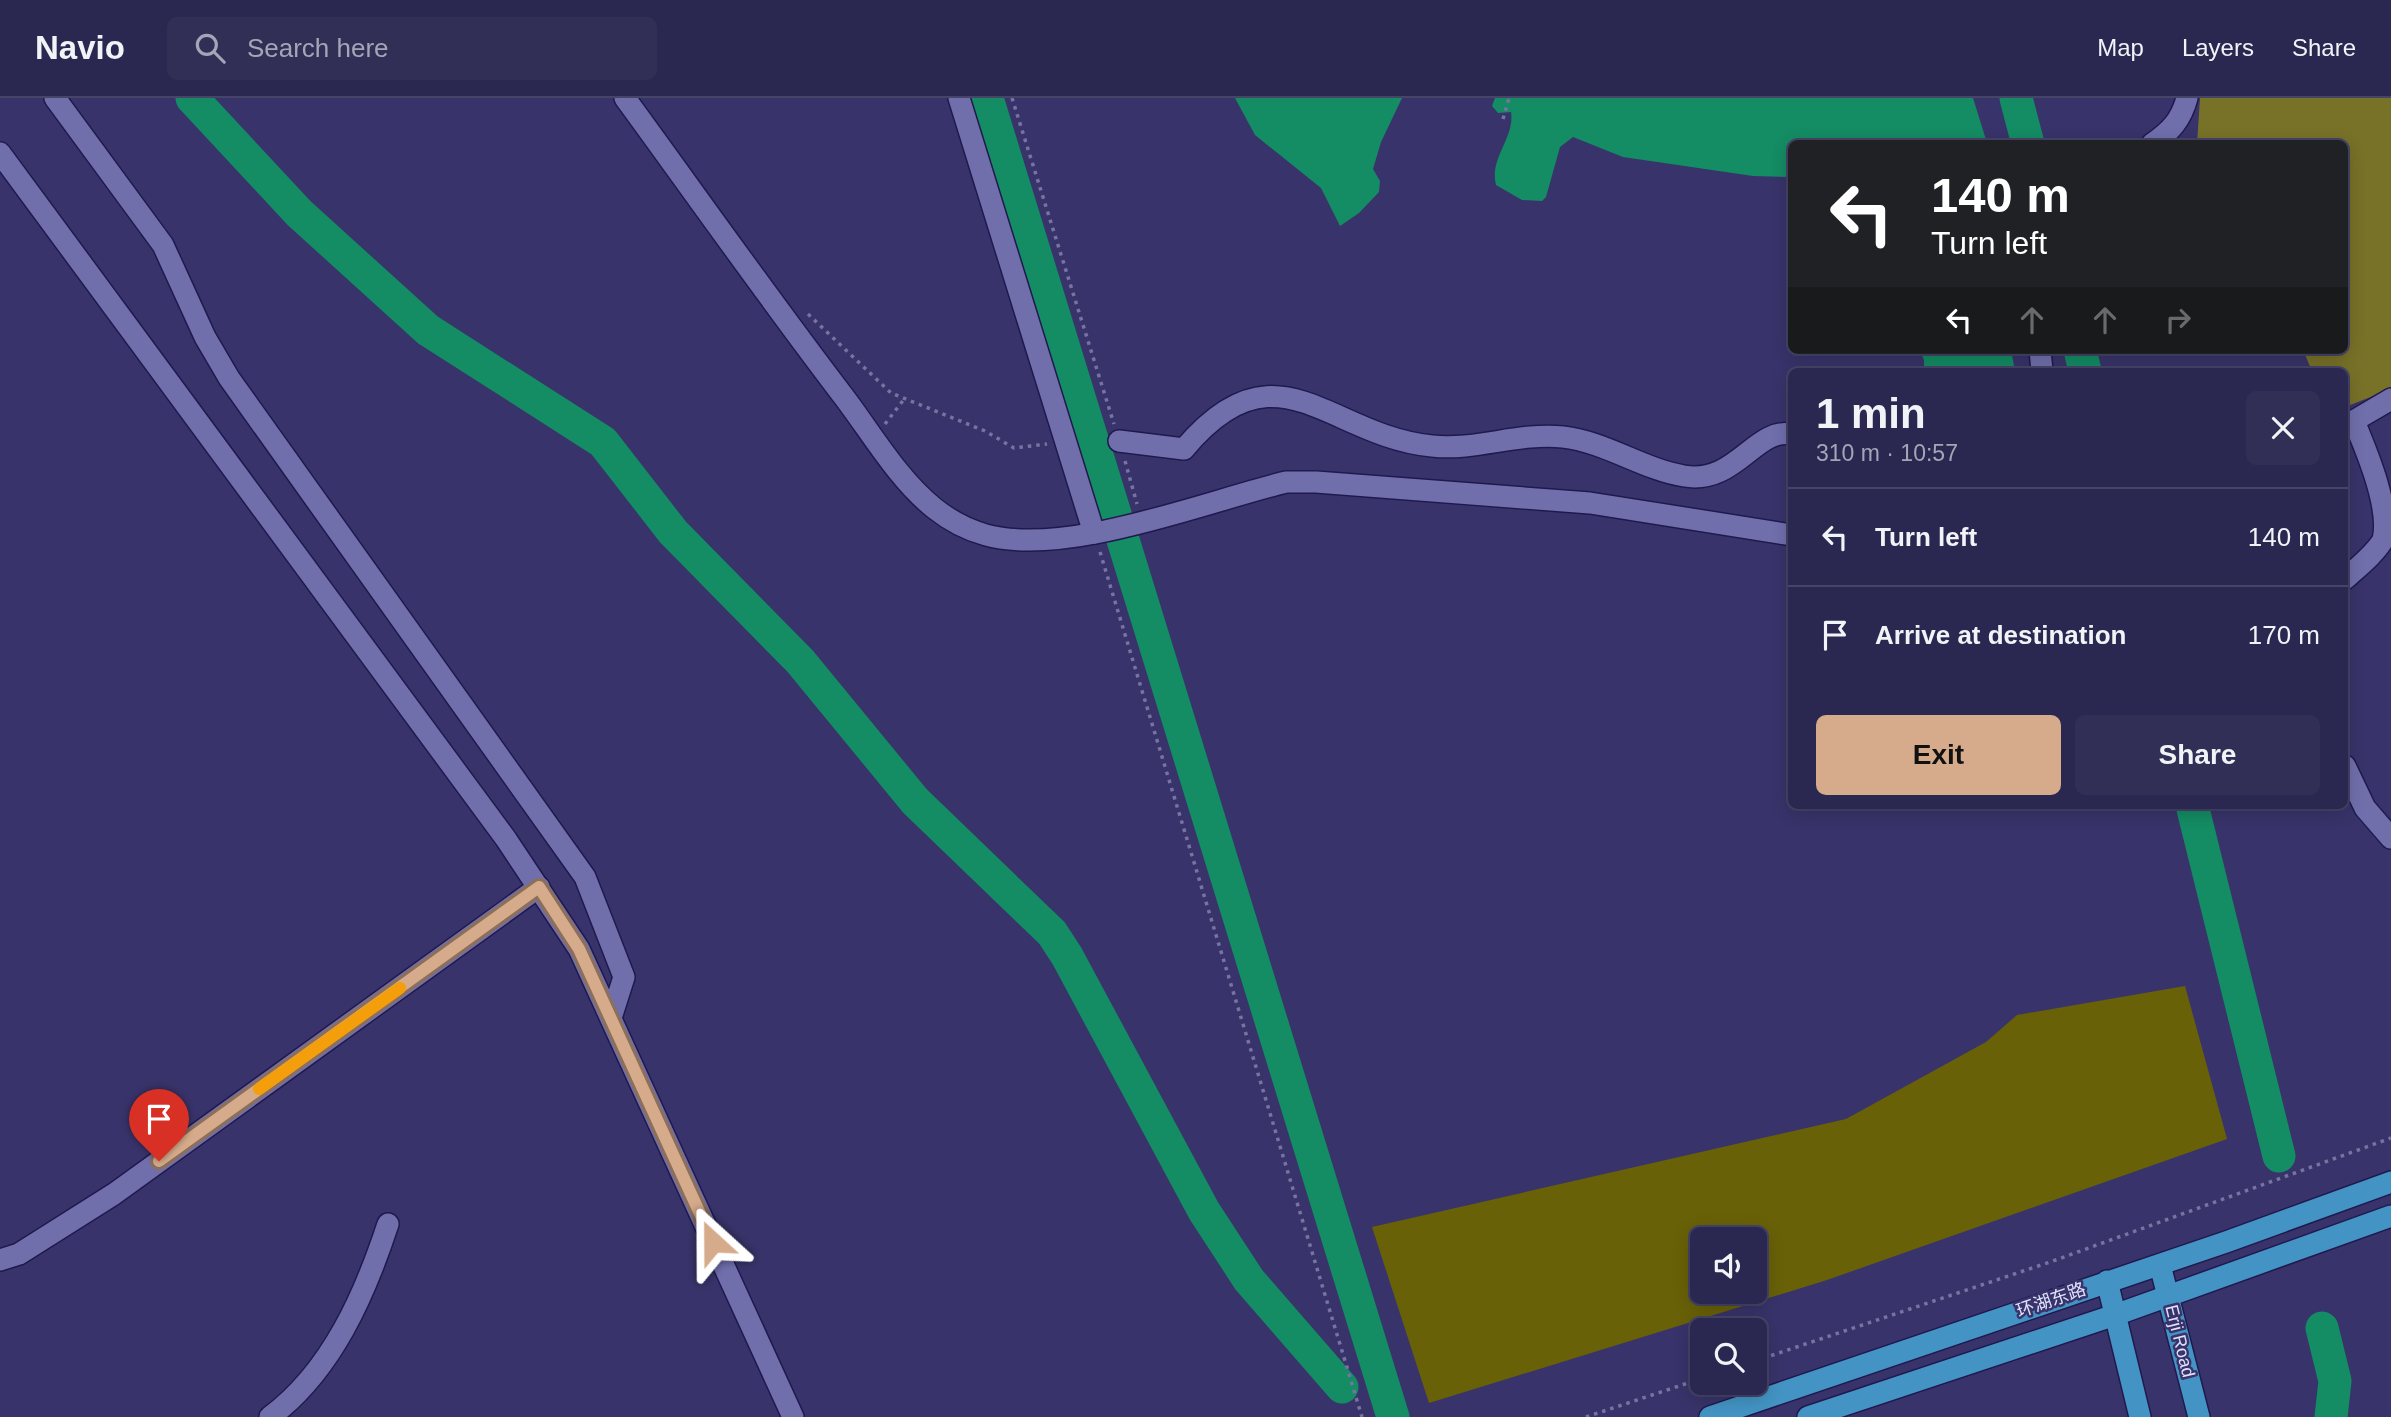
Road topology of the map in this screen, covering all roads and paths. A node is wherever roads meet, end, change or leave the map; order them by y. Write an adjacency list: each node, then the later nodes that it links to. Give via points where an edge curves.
1 (55, 98): 25 (street, via 163,245 229,378 585,877 624,977)
2 (625, 98): 14 (street)
3 (959, 98): 17 (street)
4 (1012, 98): 16 (path)
5 (1508, 98): 7 (path)
6 (2187, 98): 8 (street, via 2183,114)
7 (1503, 119)
8 (2158, 140)
9 (0, 153): 24 (street)
10 (802, 307): 11 (path, via 891,393)
11 (905, 398): 14 (path, via 888,422); 17 (path, via 985,430 1014,448)
12 (2391, 399): 13 (street)
13 (2349, 423): 21 (street, via 2384,496 2387,521 2382,540)
14 (872, 434): 19 (street, via 913,488 958,524 986,535 1041,540)
15 (1788, 435): 16 (street, via 1768,438 1713,476 1686,477 1566,437 1538,435 1462,446 1403,441 1275,396 1253,397 1228,407 1205,423 1184,449)
16 (1119, 441): 18 (path)
17 (1066, 443): 19 (street)
18 (1139, 522): 19 (street); 20 (street, via 1286,482 1316,482 1590,503)
19 (1100, 532): 39 (path)
20 (1788, 534)
21 (2348, 576)
22 (2348, 772): 23 (street, via 2365,808)
23 (2391, 838)
24 (539, 887): 25 (street, via 579,949); 30 (street, via 114,1194 19,1254)
25 (611, 1018): 38 (street)
26 (2391, 1138): 35 (path, via 2053,1261)
27 (2391, 1182): 31 (main road, 环湖东路)
28 (2391, 1216): 33 (main road, 环湖东路)
29 (388, 1224): 37 (street, via 370,1278 350,1318 300,1391)
30 (0, 1260)
31 (2160, 1265): 32 (main road, 环湖东路); 33 (main road, Erji Road)
32 (2107, 1281): 34 (main road); 41 (main road, 环湖东路)
33 (2169, 1295): 34 (main road, 环湖东路); 44 (main road, Erji Road)
34 (2115, 1315): 42 (main road, 环湖东路); 43 (main road)
35 (1767, 1357)
36 (1690, 1382): 40 (path)
37 (270, 1417)
38 (793, 1417)
39 (1363, 1417)
40 (1586, 1417)
41 (1710, 1417)
42 (1808, 1417)
43 (2140, 1417)
44 (2199, 1417)

